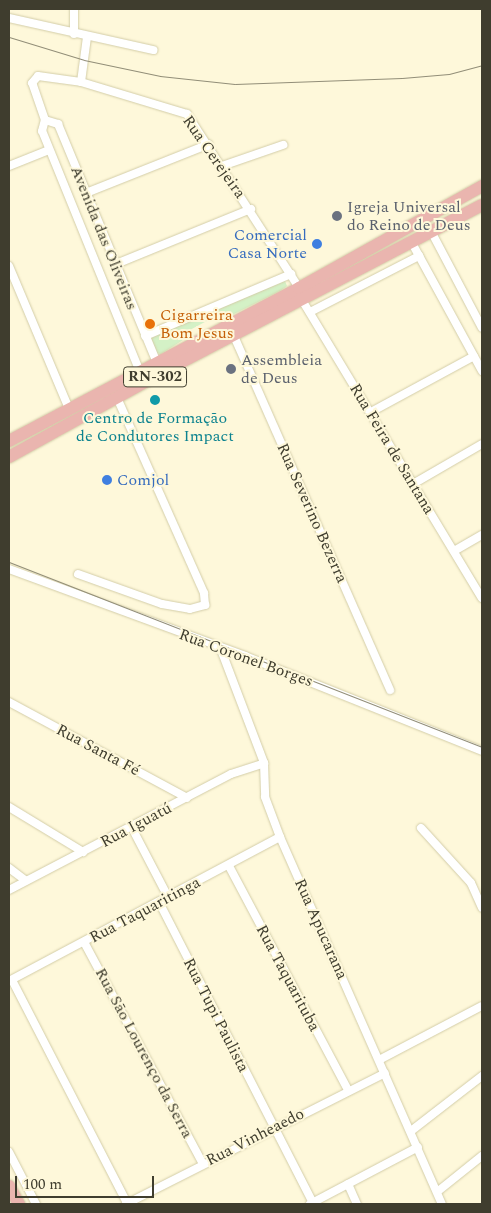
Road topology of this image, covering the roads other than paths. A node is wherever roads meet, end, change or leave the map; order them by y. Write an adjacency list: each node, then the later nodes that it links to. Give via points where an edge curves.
1 (74, 9): 3 (street)
2 (9, 18): 3 (street)
3 (74, 34): 4 (street)
4 (87, 37): 5 (street); 6 (street)
5 (153, 50)
6 (81, 82): 7 (street, Rua Cerejeira, via 42,75); 9 (street, Rua Cerejeira, via 184,112)
7 (33, 85): 8 (street, Avenida das Oliveiras)
8 (45, 120): 11 (street, Avenida das Oliveiras, via 42,131); 15 (street, Avenida das Oliveiras, via 58,124)
9 (209, 144): 13 (street, Rua Cerejeira); 15 (street)
10 (283, 145): 13 (street)
11 (49, 150): 12 (street); 34 (street, Avenida das Oliveiras)
12 (9, 166)
13 (222, 166): 18 (street, Rua Cerejeira)
14 (477, 189): 21 (main road, via 460,204 414,230); 26 (main road, RN-302)
15 (86, 193): 23 (street, Avenida das Oliveiras)
16 (482, 199): 19 (main road)
17 (482, 205): 19 (main road, RN-302)
18 (251, 209): 23 (street); 25 (street, Rua Cerejeira)
19 (468, 212): 20 (main road, RN-302)
20 (432, 232): 21 (main road, RN-302); 28 (street)
21 (412, 243): 22 (street); 26 (main road, RN-302)
22 (419, 256): 27 (street); 31 (street)
23 (116, 264): 29 (street, Avenida das Oliveiras)
24 (9, 266): 36 (street)
25 (291, 274): 26 (street, Rua Cerejeira); 29 (street)
26 (301, 294): 27 (street, Rua Feira de Santana); 30 (main road, RN-302); 32 (main road, RN-302)
27 (310, 312): 37 (street, Rua Feira de Santana)
28 (482, 328)
29 (144, 336): 32 (street, Avenida das Oliveiras)
30 (234, 336): 35 (main road, RN-302); 48 (street, Rua Severino Bezerra)
31 (474, 356): 33 (street); 37 (street)
32 (157, 363): 34 (main road, RN-302)
33 (482, 371)
34 (140, 372): 36 (main road, RN-302)
35 (117, 398): 40 (main road, RN-302); 45 (street, via 204,593 205,604 190,609 162,604)
36 (69, 410): 38 (main road, RN-302)
37 (371, 412): 41 (street, Rua Feira de Santana)
38 (9, 441)
39 (482, 444): 41 (street)
40 (9, 457)
41 (413, 484): 43 (street, Rua Feira de Santana)
42 (482, 535): 43 (street)
43 (454, 551): 46 (street, Rua Feira de Santana)
44 (9, 569): 47 (street, Rua Coronel Borges)
45 (78, 574)
46 (482, 598)
47 (220, 647): 50 (street, Rua Coronel Borges); 51 (street, Rua Apucarana)
48 (390, 690)
49 (9, 702): 52 (street, Rua Santa Fé)
50 (482, 751)
51 (264, 764): 52 (street, Rua Iguatú, via 230,774); 56 (street, Rua Apucarana, via 265,796)
52 (187, 798): 54 (street, Rua Iguatú)
53 (9, 807): 57 (street)
54 (132, 828): 57 (street, Rua Iguatú); 62 (street)
55 (421, 828): 64 (street, via 471,883)
56 (280, 838): 58 (street, Rua Taquaritinga); 68 (street, Rua Apucarana)
57 (83, 852): 60 (street, Rua Iguatú)
58 (228, 866): 62 (street, Rua Taquaritinga); 71 (street, Rua Taquarituba)
59 (9, 868): 60 (street)
60 (26, 881): 61 (street, Rua Iguatú)
61 (9, 890)
62 (168, 897): 63 (street, Rua Taquaritinga)
63 (159, 902): 65 (street, Rua Taquaritinga); 72 (street, Rua Tupi Paulista)
64 (482, 908)
65 (84, 942): 66 (street, Rua Taquaritinga); 77 (street, Rua São Lourenço da Serra)
66 (10, 981): 83 (street)
67 (482, 1006): 68 (street)
68 (379, 1060): 69 (street, Rua Apucarana)
69 (385, 1073): 71 (street, Rua Vinheaedo); 73 (street, Rua Apucarana)
70 (482, 1076): 73 (street)
71 (348, 1090): 72 (street, Rua Vinheaedo)
72 (273, 1127): 77 (street, Rua Vinheaedo); 84 (street, Rua Tupi Paulista)
73 (411, 1131): 74 (street, Rua Apucarana)
74 (418, 1147): 78 (street); 80 (street, Rua Apucarana)
75 (9, 1152): 82 (street)
76 (482, 1156): 80 (street)
77 (203, 1164): 83 (street, Rua Vinheaedo)
78 (348, 1184): 84 (street); 85 (street)
79 (9, 1186): 81 (main road)
80 (437, 1192): 86 (street, Rua Apucarana)
81 (19, 1204)
82 (36, 1204)
83 (127, 1204)
84 (312, 1204)
85 (356, 1204)
86 (442, 1204)

